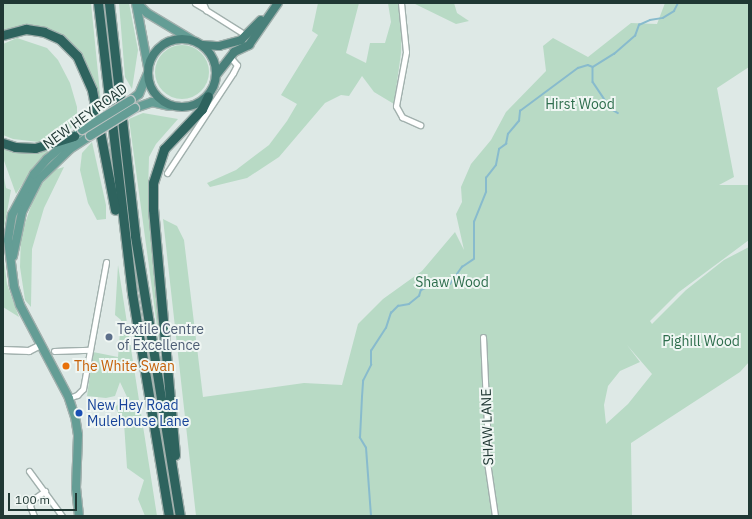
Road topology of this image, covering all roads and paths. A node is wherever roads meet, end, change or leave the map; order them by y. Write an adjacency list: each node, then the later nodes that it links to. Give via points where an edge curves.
1 (98, 3): 26 (highway)
2 (109, 3): 39 (highway, via 135,236)
3 (136, 3): 12 (main road, via 147,13); 16 (main road)
4 (195, 3): 9 (street)
5 (203, 3): 9 (street)
6 (272, 3): 14 (highway, via 247,36)
7 (278, 3): 15 (highway, via 248,45)
8 (402, 3): 20 (street, via 406,52 396,106 402,117)
9 (206, 10): 10 (street)
10 (241, 32)
11 (3, 35): 26 (highway, via 26,29 52,35 68,45 84,68 92,90)
12 (192, 40): 13 (highway); 16 (highway, via 179,39 167,42 152,56)
13 (202, 44): 14 (highway); 17 (highway, via 212,55)
14 (219, 46): 15 (highway)
15 (230, 57): 17 (highway); 23 (street, via 237,65 233,73)
16 (148, 70): 19 (highway, via 153,92); 21 (main road, NEW HEY ROAD, bridge, via 139,94)
17 (217, 74): 18 (highway)
18 (208, 96): 19 (highway, via 189,107); 39 (highway, via 202,109 164,149 153,183 153,209)
19 (170, 106): 25 (main road, NEW HEY ROAD, bridge, via 152,102 135,108 52,164 29,195 17,229)
20 (420, 125)
21 (78, 133): 22 (highway, via 35,148 15,147); 25 (main road, NEW HEY ROAD, via 34,174 18,201 12,215 8,240)
22 (3, 143)
23 (167, 173)
24 (106, 262): 30 (street)
25 (11, 266): 28 (main road, NEW HEY ROAD, via 20,305)
26 (132, 293): 38 (highway)
27 (483, 337): 40 (street, SHAW LANE, via 488,448 486,455)
28 (41, 345): 29 (street, via 29,351); 32 (main road, NEW HEY ROAD)
29 (3, 350)
30 (90, 350): 31 (street); 32 (street, via 83,389)
31 (54, 351)
32 (69, 398): 37 (main road, NEW HEY ROAD, via 78,435 76,488)
33 (29, 471): 34 (street)
34 (45, 491): 35 (street, via 32,500 30,506); 36 (street)
35 (34, 516)
36 (62, 516)
37 (79, 516)
38 (169, 516)
39 (180, 516)
40 (494, 516)

